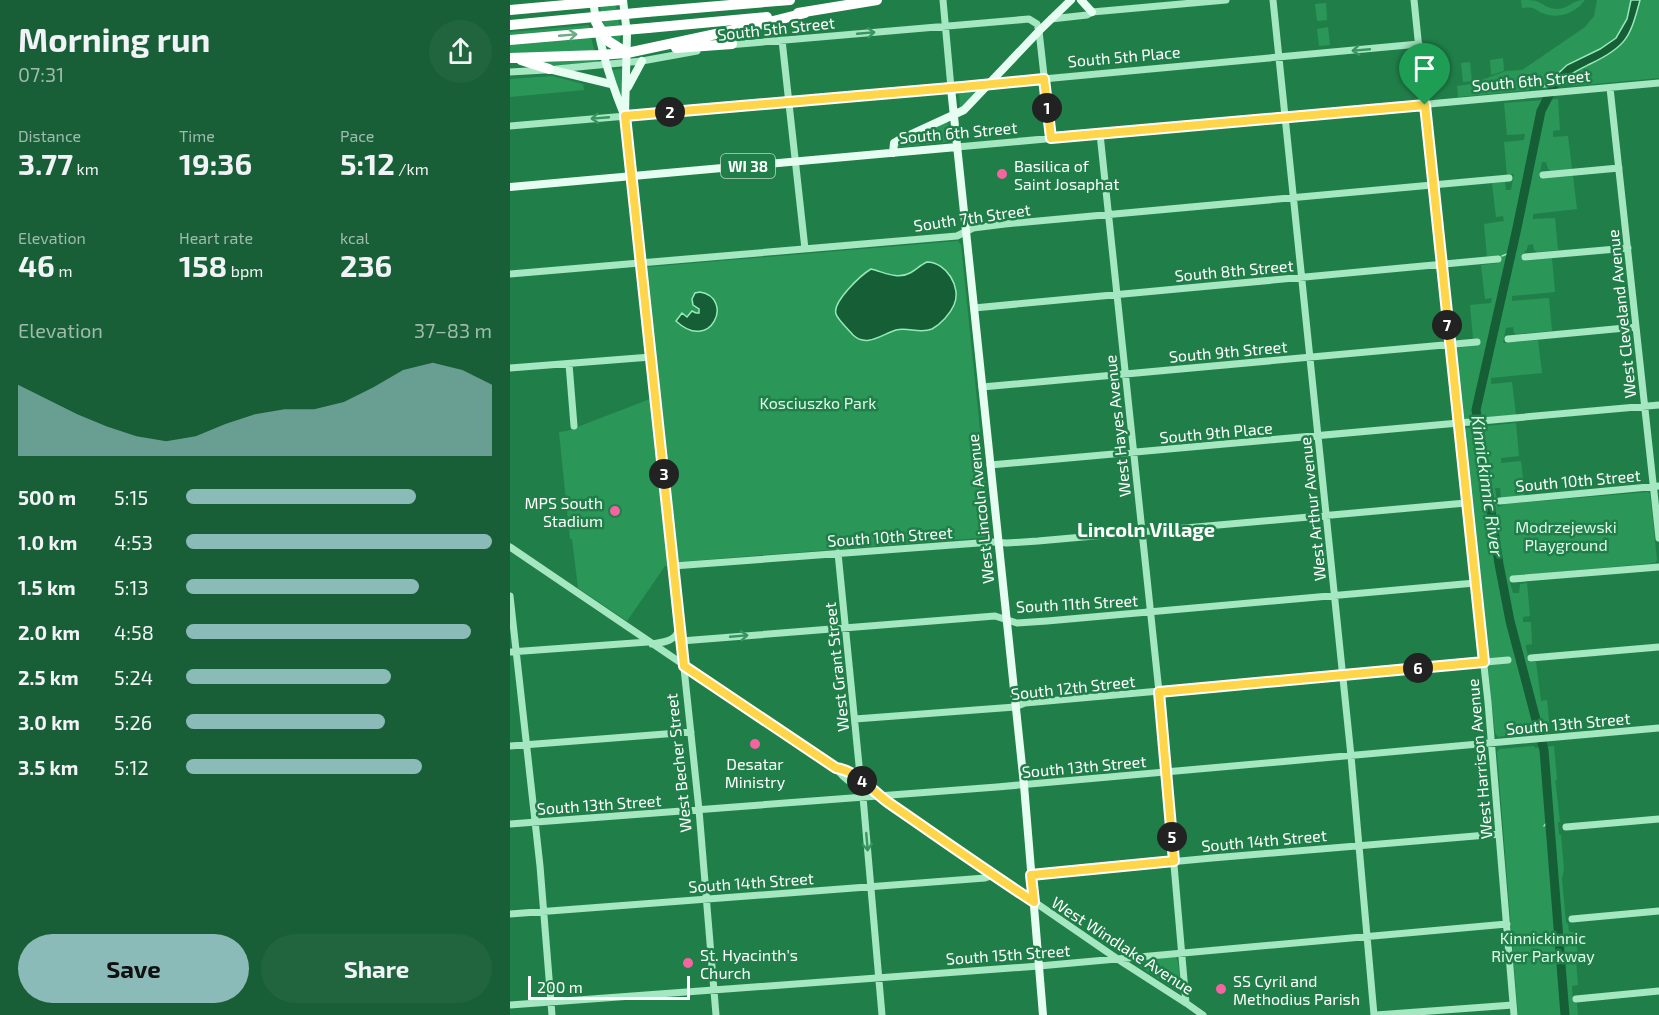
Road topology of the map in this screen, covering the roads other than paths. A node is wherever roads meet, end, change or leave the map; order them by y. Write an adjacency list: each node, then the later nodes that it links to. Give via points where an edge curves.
1 (593, 0): 15 (main road, West Becher Street)
2 (622, 0): 11 (highway, bridge); 26 (main road, West Becher Street)
3 (790, 0): 16 (highway, bridge)
4 (877, 0): 13 (highway)
5 (1071, 0): 14 (main road)
6 (1081, 0): 12 (main road)
7 (1226, 0): 12 (street)
8 (1273, 0): 24 (street, West Arthur Avenue)
9 (1414, 0): 22 (street, West Harrison Avenue)
10 (943, 4): 17 (street, West Lincoln Avenue)
11 (510, 10)
12 (1092, 12): 14 (street)
13 (805, 13): 19 (highway, one-way to 13, bridge); 23 (highway)
14 (1051, 19): 18 (main road)
15 (596, 22): 26 (highway, via 608,41); 27 (main road, West Becher Street)
16 (510, 25)
17 (946, 26): 18 (street, South 5th Street, via 1029,19); 20 (street, South 5th Street, one-way to 17); 35 (street, West Lincoln Avenue)
18 (1039, 31): 31 (street); 34 (main road)
19 (510, 40)
20 (782, 40): 21 (street, South 5th Street); 38 (street)
21 (732, 44): 23 (highway); 28 (street, South 5th Street)
22 (1419, 44): 24 (street, South 5th Place, one-way to 24); 39 (street, West Harrison Avenue)
23 (650, 49): 26 (highway); 28 (highway)
24 (1279, 57): 31 (street, South 5th Place); 42 (street, West Arthur Avenue)
25 (511, 58): 27 (highway); 29 (highway)
26 (627, 58): 27 (highway); 28 (street, South 5th Street); 37 (main road, West Becher Street)
27 (604, 60): 29 (street); 33 (main road, West Becher Street)
28 (642, 61): 37 (main road)
29 (549, 69): 30 (street); 33 (main road)
30 (510, 72)
31 (1044, 79): 34 (street, South 5th Place); 45 (street)
32 (1659, 83): 36 (street, South 6th Street)
33 (611, 84): 41 (main road, West Becher Street)
34 (988, 84): 35 (main road, South 5th Place); 40 (main road, via 964,110)
35 (951, 88): 38 (street, South 5th Place); 40 (main road, West Lincoln Avenue)
36 (1610, 88): 39 (street, South 6th Street); 49 (street, West Cleveland Avenue)
37 (627, 90): 41 (main road, West Becher Street)
38 (789, 101): 41 (street, South 5th Place); 48 (street)
39 (1425, 105): 42 (street, South 6th Street); 53 (street, West Harrison Avenue)
40 (954, 114): 46 (main road, West Lincoln Avenue); 47 (main road, via 894,143)
41 (625, 116): 43 (street, South 5th Place, one-way to 43); 51 (main road, West Becher Street)
42 (1285, 117): 44 (street, South 6th Street); 55 (street, West Arthur Avenue)
43 (510, 126)
44 (1100, 134): 45 (street, South 6th Street); 56 (street, West Hayes Avenue)
45 (1051, 138): 46 (street, South 6th Street)
46 (957, 147): 47 (main road, South 6th Street / WI 38); 57 (main road, West Lincoln Avenue)
47 (893, 153): 48 (main road, South 6th Street / WI 38)
48 (796, 161): 51 (main road, South 6th Street / WI 38); 59 (street)
49 (1619, 168): 50 (street); 58 (street, West Cleveland Avenue)
50 (1544, 175)
51 (632, 176): 54 (main road, South 6th Street / WI 38); 62 (street, West Becher Street)
52 (1509, 178): 53 (street, South 7th Street)
53 (1433, 185): 55 (street, South 7th Street); 63 (street, West Harrison Avenue)
54 (510, 187)
55 (1293, 198): 56 (street, South 7th Street); 65 (street, West Arthur Avenue)
56 (1108, 214): 57 (street, South 7th Street, via 973,228); 66 (street, West Hayes Avenue)
57 (966, 232): 59 (street, South 7th Street, via 957,236); 67 (main road, West Lincoln Avenue)
58 (1628, 248): 60 (street); 68 (street, West Cleveland Avenue)
59 (805, 249): 62 (street, South 7th Street)
60 (1525, 256)
61 (1498, 259): 63 (street, South 8th Street)
62 (641, 264): 64 (street, South 7th Street); 72 (street, West Becher Street)
63 (1442, 265): 65 (street, South 8th Street); 71 (street, West Harrison Avenue)
64 (510, 274)
65 (1301, 277): 66 (street, South 8th Street); 73 (street, West Arthur Avenue)
66 (1117, 294): 67 (street, South 8th Street); 76 (street, West Hayes Avenue)
67 (974, 308): 77 (main road, West Lincoln Avenue)
68 (1636, 327): 69 (street); 79 (street, West Cleveland Avenue)
69 (1508, 339)
70 (1478, 342): 71 (street, South 9th Street)
71 (1449, 344): 73 (street, South 9th Street); 80 (street, West Harrison Avenue)
72 (651, 357): 74 (street); 94 (street, West Becher Street)
73 (1310, 357): 76 (street, South 9th Street); 82 (street, West Arthur Avenue)
74 (569, 364): 75 (street); 81 (street)
75 (510, 368)
76 (1126, 374): 77 (street, South 9th Street); 83 (street, West Hayes Avenue)
77 (982, 387): 84 (main road, West Lincoln Avenue)
78 (1659, 405): 79 (street, South 9th Place)
79 (1645, 407): 80 (street, South 9th Place); 85 (street, West Cleveland Avenue)
80 (1458, 424): 82 (street, South 9th Place); 87 (street, West Harrison Avenue)
81 (574, 426)
82 (1318, 436): 83 (street, South 9th Place); 88 (street, West Arthur Avenue)
83 (1134, 453): 84 (street, South 9th Place); 89 (street, West Hayes Avenue)
84 (990, 465): 91 (main road, West Lincoln Avenue)
85 (1656, 486): 86 (street, South 10th Street); 90 (street, West Cleveland Avenue)
86 (1500, 501)
87 (1466, 503): 88 (street, South 10th Street); 97 (street, West Harrison Avenue)
88 (1326, 515): 89 (street, South 10th Street); 99 (street, West Arthur Avenue)
89 (1142, 532): 91 (street, South 10th Street); 100 (street, West Hayes Avenue)
90 (1659, 538)
91 (998, 542): 93 (street, South 10th Street); 101 (main road, West Lincoln Avenue)
92 (511, 550): 105 (street, West Windlake Avenue)
93 (838, 553): 94 (street, South 10th Street); 103 (street, West Grant Street)
94 (673, 566): 102 (street, West Becher Street)
95 (1659, 567): 96 (street)
96 (1513, 579)
97 (1475, 583): 99 (street, South 11th Street); 110 (street, West Harrison Avenue)
98 (510, 596): 107 (street)
99 (1335, 596): 100 (street, South 11th Street); 112 (street, West Arthur Avenue)
100 (1150, 612): 101 (street, South 11th Street, via 1017,623); 113 (street, West Hayes Avenue)
101 (1006, 619): 103 (street, South 11th Street, via 995,616); 114 (main road, West Lincoln Avenue)
102 (680, 627): 104 (street, West Becher Street); 105 (street, via 675,638)
103 (846, 628): 104 (street, South 11th Street, one-way to 103); 115 (street, West Grant Street)
104 (681, 641): 111 (street, West Becher Street)
105 (651, 643): 107 (street); 111 (street, West Windlake Avenue)
106 (1659, 647): 108 (street)
107 (513, 652): 119 (street)
108 (1531, 658)
109 (1508, 660): 110 (street, South 12th Street)
110 (1484, 662): 112 (street, South 12th Street); 118 (street, West Harrison Avenue)
111 (684, 666): 117 (street, West Becher Street); 122 (street, West Windlake Avenue)
112 (1343, 675): 113 (street, South 12th Street); 121 (street, West Arthur Avenue)
113 (1159, 692): 114 (street, South 12th Street); 123 (street, West Hayes Avenue)
114 (1015, 707): 115 (street, South 12th Street); 125 (main road, West Lincoln Avenue)
115 (855, 719): 124 (street, West Grant Street, via 859,765)
116 (1659, 728): 118 (street, South 13th Street)
117 (690, 732): 119 (street); 128 (street, West Becher Street)
118 (1492, 743): 121 (street, South 13th Street); 133 (street, West Harrison Avenue)
119 (526, 745): 120 (street); 130 (street)
120 (510, 746)
121 (1351, 756): 123 (street, South 13th Street); 134 (street, West Arthur Avenue)
122 (836, 768): 124 (street, West Windlake Avenue); 126 (street, West Windlake Avenue, via 857,786)
123 (1166, 772): 125 (street, South 13th Street); 135 (street, West Hayes Avenue)
124 (855, 777): 126 (street, West Windlake Avenue)
125 (1024, 784): 126 (street, South 13th Street); 137 (main road, West Lincoln Avenue)
126 (880, 796): 127 (street, South 13th Street); 136 (street, West Windlake Avenue)
127 (863, 797): 128 (street, South 13th Street); 138 (street, one-way to 138)
128 (699, 810): 130 (street, South 13th Street); 139 (street, West Becher Street)
129 (1659, 819): 132 (street)
130 (535, 822): 131 (street, South 13th Street); 142 (street)
131 (510, 824)
132 (1566, 827)
133 (1499, 834): 134 (street, South 14th Street); 145 (street, West Harrison Avenue)
134 (1359, 845): 135 (street, South 14th Street); 146 (street, West Arthur Avenue)
135 (1174, 861): 137 (street, South 14th Street); 147 (street, West Hayes Avenue)
136 (994, 875): 138 (street, South 14th Street); 140 (street, West Windlake Avenue)
137 (1031, 875): 140 (main road, West Lincoln Avenue)
138 (871, 887): 139 (street, South 14th Street); 150 (street)
139 (706, 899): 142 (street, South 14th Street); 151 (street, West Becher Street)
140 (1034, 902): 148 (street, West Windlake Avenue); 149 (main road, West Lincoln Avenue)
141 (1659, 911): 144 (street)
142 (543, 912): 143 (street, South 14th Street); 154 (street)
143 (510, 914)
144 (1572, 919)
145 (1507, 924): 146 (street, South 15th Street); 157 (street, West Harrison Avenue)
146 (1367, 936): 147 (street, South 15th Street); 163 (street, West Arthur Avenue)
147 (1182, 953): 148 (street, South 15th Street); 155 (street, West Hayes Avenue)
148 (1116, 958): 149 (street, South 15th Street); 155 (street, West Windlake Avenue)
149 (1039, 966): 150 (street, South 15th Street); 161 (main road, West Lincoln Avenue)
150 (879, 977): 151 (street, South 15th Street); 160 (street)
151 (714, 989): 154 (street, South 15th Street); 159 (street, West Becher Street)
152 (1659, 991): 153 (street)
153 (1576, 999)
154 (551, 1002): 156 (street, South 15th Street); 158 (street)
155 (1186, 1003): 162 (street, West Windlake Avenue)
156 (510, 1005)
157 (1513, 1005): 163 (street); 164 (street, West Harrison Avenue)
158 (552, 1015)
159 (716, 1015)
160 (882, 1015)
161 (1043, 1015)
162 (1203, 1015)
163 (1375, 1015)
164 (1514, 1015)

